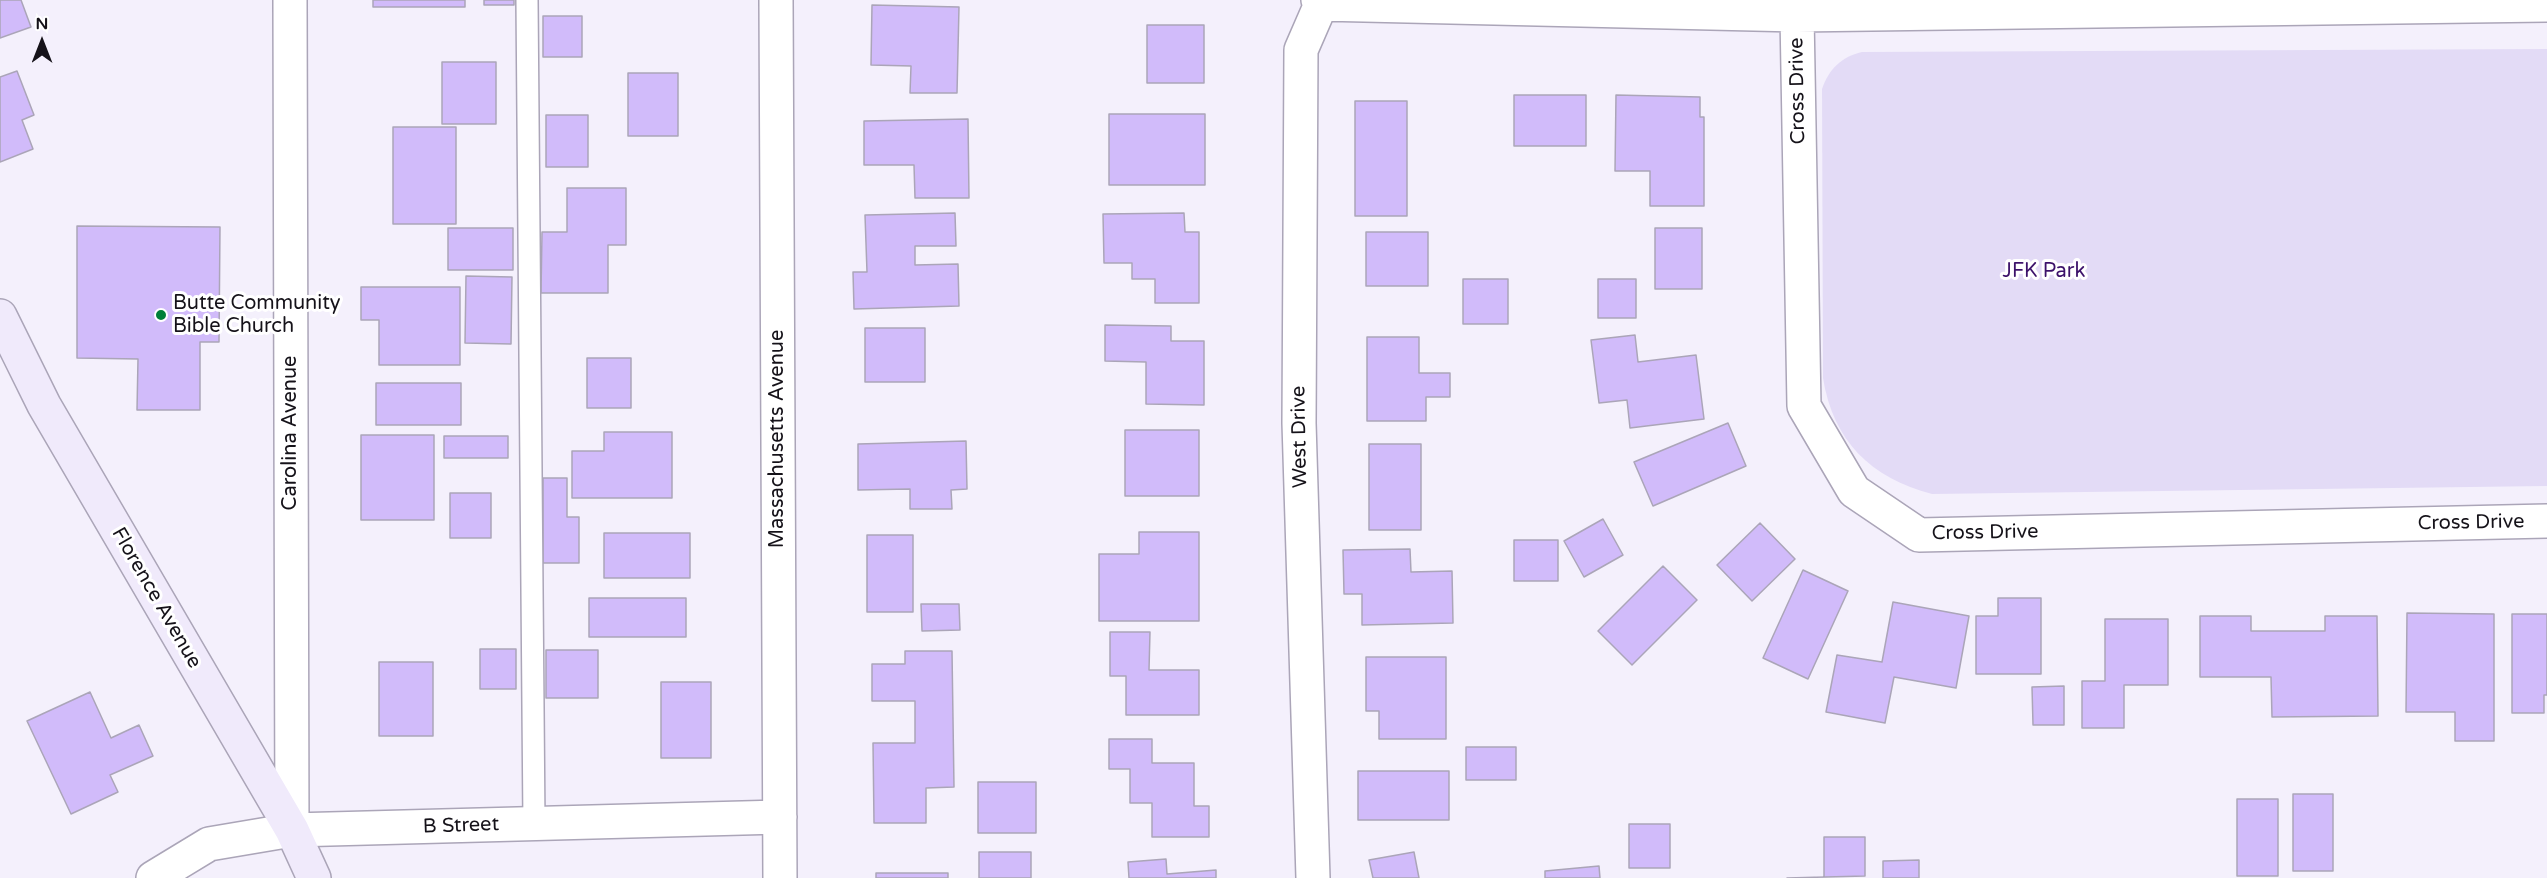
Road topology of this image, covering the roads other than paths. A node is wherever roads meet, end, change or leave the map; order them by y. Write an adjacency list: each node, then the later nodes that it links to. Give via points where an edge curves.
1 (291, 0): 11 (street, Carolina Avenue)
2 (527, 0): 10 (lane)
3 (776, 0): 9 (street, Massachusetts Avenue)
4 (1319, 2): 6 (street); 15 (street, West Drive, via 1301,50 1299,423)
5 (2547, 5): 6 (street)
6 (1797, 15): 8 (street, Cross Drive, via 1804,406 1854,491 1919,535)
7 (0, 316): 11 (street, Florence Avenue, via 44,405)
8 (2547, 521)
9 (780, 817): 10 (street, B Street); 14 (street, Massachusetts Avenue)
10 (534, 824): 11 (street, B Street)
11 (292, 830): 12 (street, B Street, via 209,844); 13 (street, Florence Avenue)
12 (153, 878)
13 (315, 878)
14 (780, 878)
15 (1312, 878)

